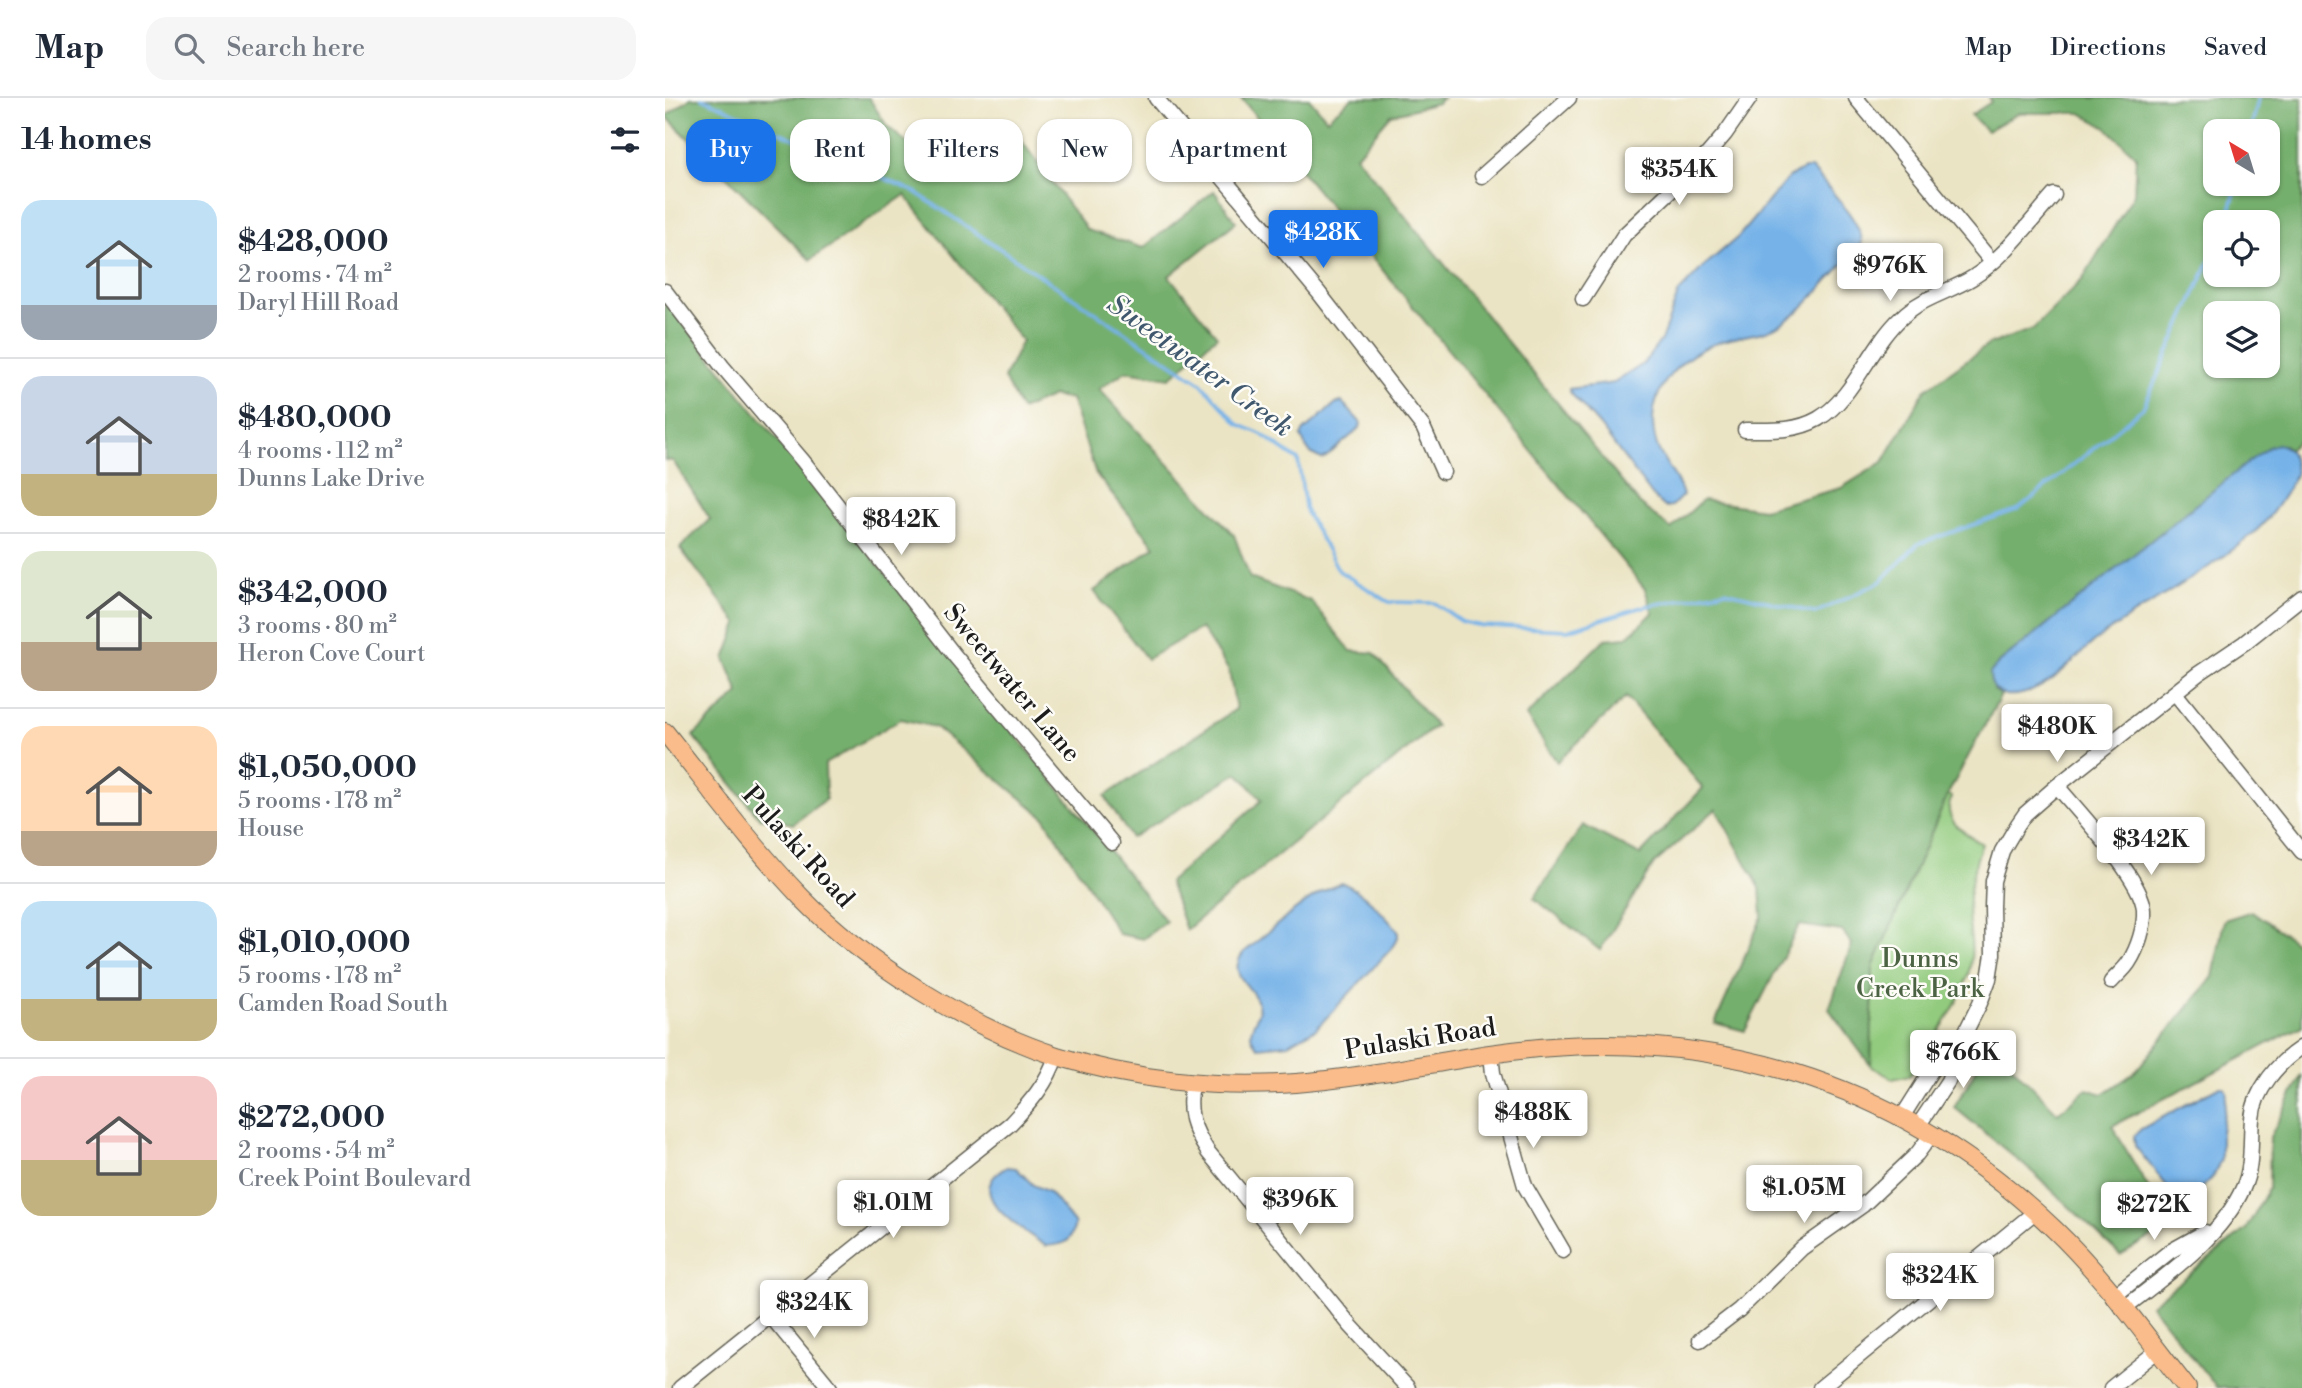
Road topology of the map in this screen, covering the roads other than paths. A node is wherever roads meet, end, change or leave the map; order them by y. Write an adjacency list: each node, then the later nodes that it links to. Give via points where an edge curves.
1 (1156, 98): 11 (street, via 1319,293 1423,427)
2 (1569, 98): 5 (street)
3 (1749, 98): 9 (street, via 1700,162 1624,235)
4 (1856, 98): 7 (street)
5 (1482, 176)
6 (2054, 195): 7 (street)
7 (1992, 262): 10 (street, via 1902,317 1835,406 1817,419 1800,427)
8 (665, 291): 16 (street, Sweetwater Lane, via 955,656)
9 (1583, 299)
10 (1745, 430)
11 (1443, 472)
12 (2302, 597): 13 (street)
13 (2175, 692): 15 (street); 17 (street)
14 (665, 732): 21 (main road, Pulaski Road, via 802,898 849,940 924,992 986,1026)
15 (2057, 786): 18 (street, via 2128,874 2144,909 2142,929 2129,962); 23 (street, via 2025,814 2002,850 1993,881 1989,979 1948,1081)
16 (1112, 843)
17 (2302, 852)
18 (2111, 982)
19 (2302, 1047): 26 (street, via 2273,1072 2261,1093 2252,1115 2245,1186 2219,1224 2181,1264)
20 (1491, 1054): 22 (main road, Pulaski Road, via 1297,1083); 23 (main road, Pulaski Road, via 1585,1044 1713,1053 1820,1080); 25 (street, via 1525,1186)
21 (1056, 1056): 22 (main road, Pulaski Road); 27 (street, via 1032,1101 1010,1124)
22 (1192, 1083): 32 (street, via 1191,1119 1208,1152)
23 (1917, 1126): 24 (main road, Pulaski Road, via 1981,1166); 28 (street, via 1917,1154 1863,1205 1802,1248 1739,1310)
24 (2035, 1212): 26 (main road, Pulaski Road); 33 (street)
25 (1563, 1251)
26 (2118, 1303): 29 (main road, Pulaski Road)
27 (771, 1315): 30 (street); 31 (street)
28 (1700, 1340)
29 (2157, 1351): 34 (street); 35 (main road, Pulaski Road)
30 (680, 1388)
31 (830, 1388)
32 (1408, 1388)
33 (1820, 1388)
34 (2111, 1388)
35 (2187, 1388)

